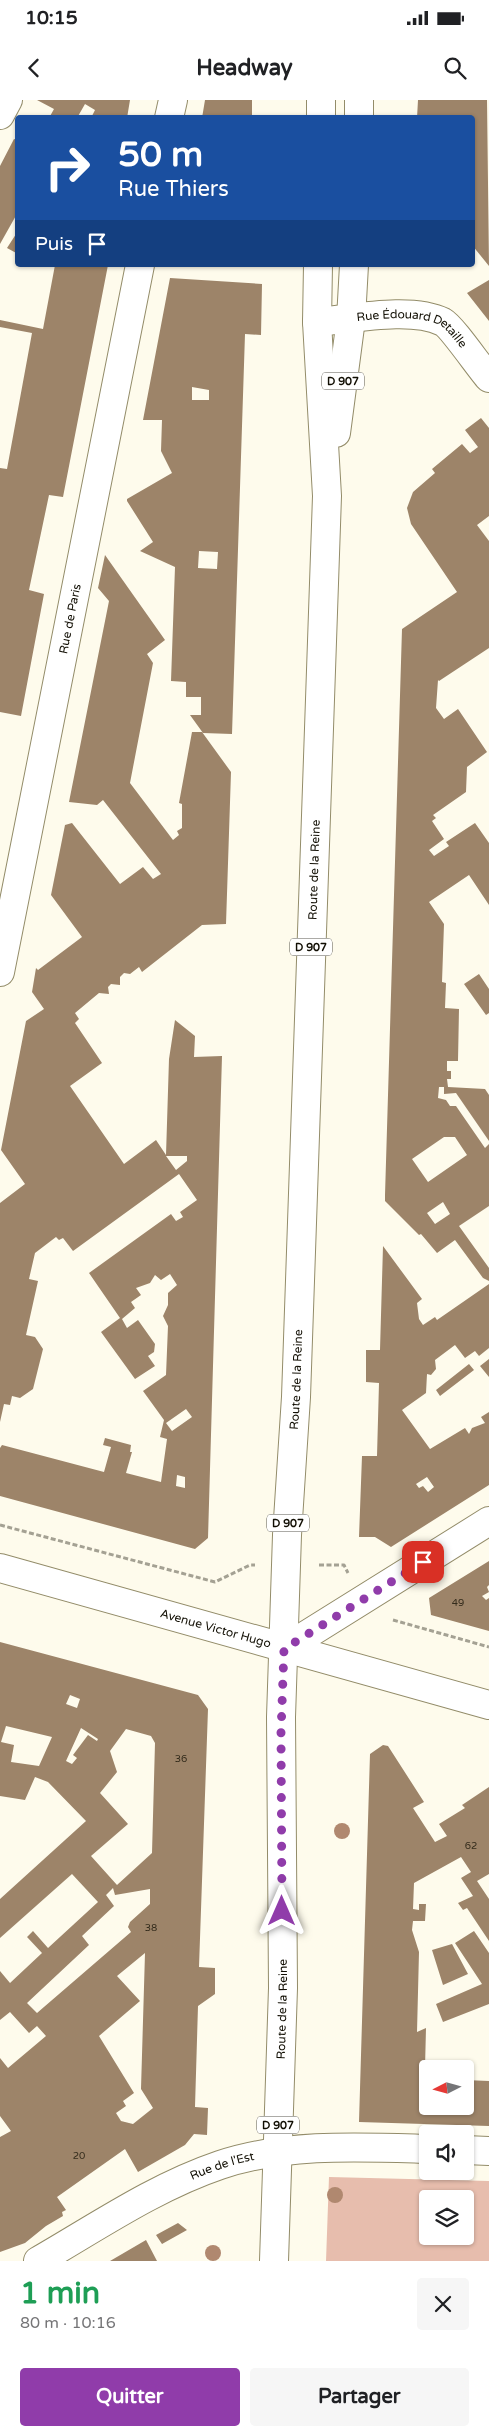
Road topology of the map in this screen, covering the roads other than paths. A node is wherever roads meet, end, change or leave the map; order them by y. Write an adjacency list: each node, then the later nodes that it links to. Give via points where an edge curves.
1 (8, 100): 5 (main road)
2 (172, 100): 6 (main road)
3 (321, 100): 7 (main road)
4 (359, 100): 8 (main road)
5 (0, 115)
6 (170, 115)
7 (321, 115)
8 (359, 115)
9 (140, 267): 16 (main road, Rue de Paris)
10 (318, 267): 13 (main road, Route de la Reine / D 907)
11 (354, 267): 12 (main road, Route de la Reine / D 907)
12 (351, 319): 13 (main road, Rue Édouard Detaille); 14 (main road, Rue Édouard Detaille, via 416,315 444,322); 15 (main road, Route de la Reine / D 907)
13 (317, 322): 15 (main road, Route de la Reine / D 907)
14 (489, 378)
15 (327, 496): 19 (main road, Route de la Reine / D 907, via 296,1397)
16 (0, 972)
17 (489, 1521): 19 (main road)
18 (0, 1568): 19 (main road, Avenue Victor Hugo)
19 (284, 1649): 20 (main road, Avenue Victor Hugo); 24 (main road, Route de la Reine / D 907, via 281,1733 282,1988)
20 (489, 1705)
21 (419, 2149): 24 (main road, Rue de l'Est, via 344,2147)
22 (474, 2150): 23 (main road)
23 (489, 2151)
24 (277, 2153): 25 (main road, Rue de l'Est, via 221,2164 171,2185); 26 (main road, Route de la Reine / D 907)
25 (38, 2261)
26 (274, 2261)

